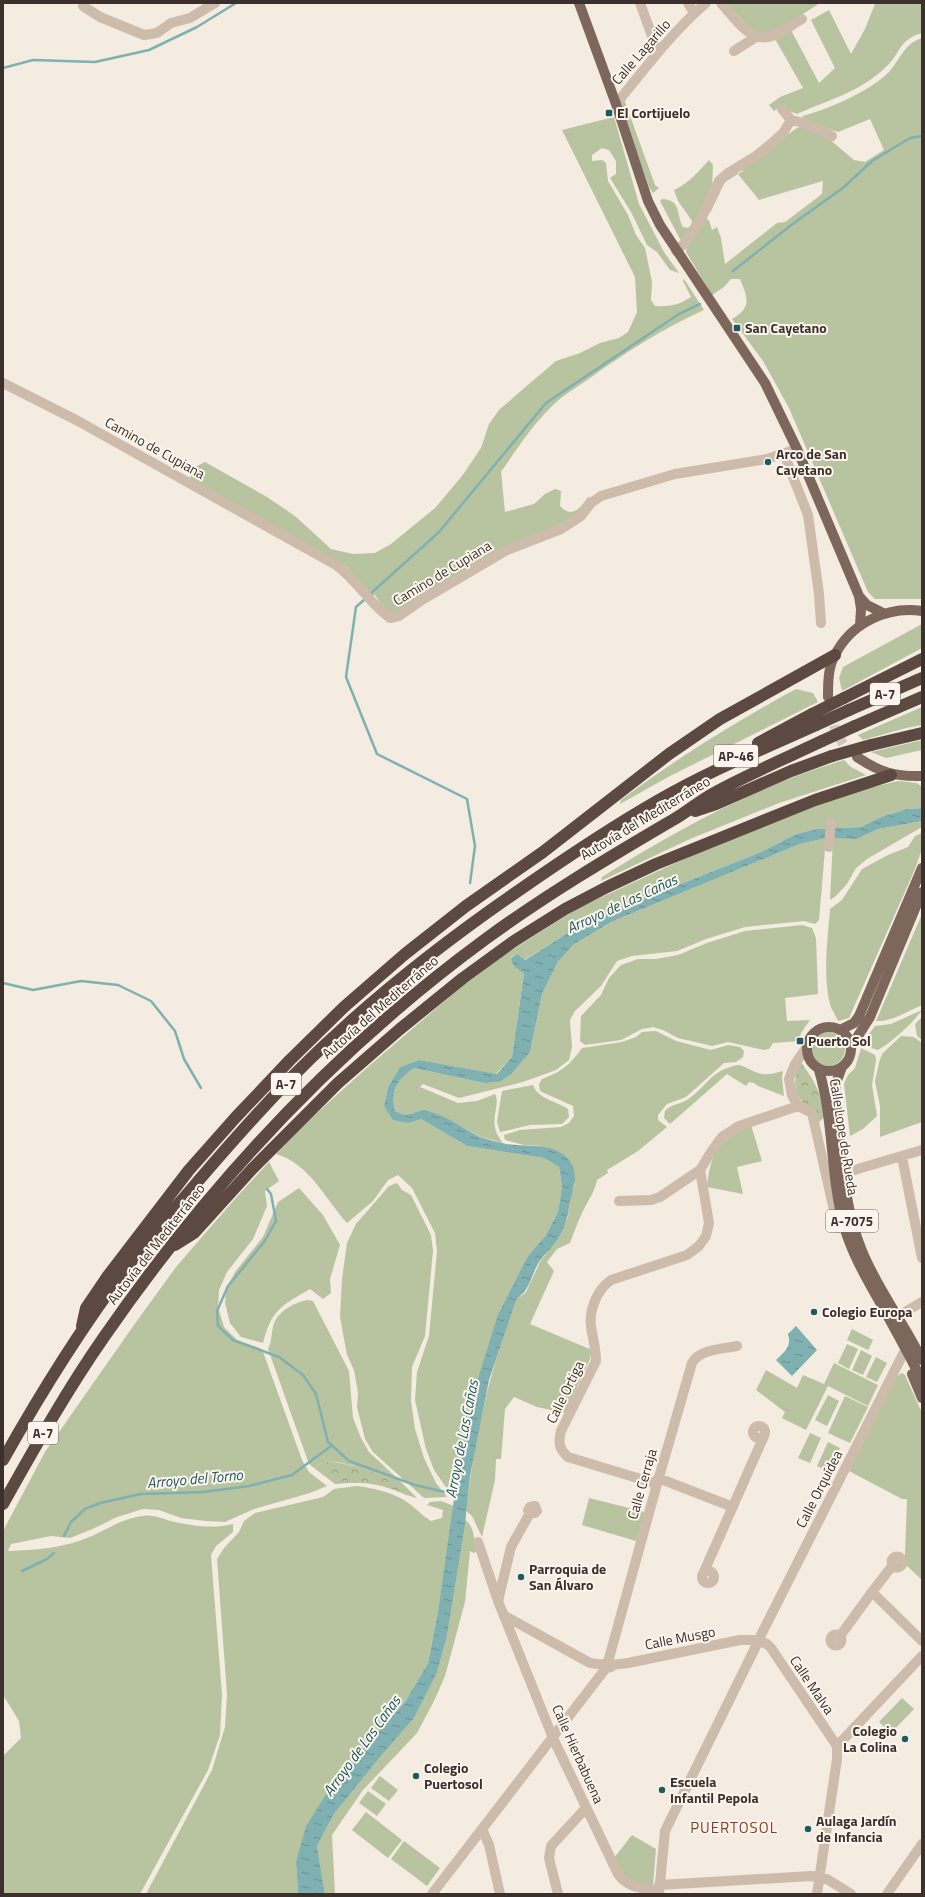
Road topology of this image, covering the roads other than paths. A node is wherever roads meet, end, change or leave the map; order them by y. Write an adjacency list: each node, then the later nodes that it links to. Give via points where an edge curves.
1 (215, 3): 7 (street, via 190,18 171,23 157,33 144,35 100,17)
2 (579, 3): 13 (main road)
3 (640, 3): 12 (street)
4 (688, 3): 8 (street)
5 (706, 3): 8 (street, Calle Lagarillo)
6 (721, 3): 10 (street)
7 (83, 6)
8 (694, 13): 12 (street, Calle Lagarillo)
9 (802, 19): 10 (street, via 773,36)
10 (756, 37): 11 (street)
11 (734, 51)
12 (658, 52): 13 (street, Calle Lagarillo)
13 (616, 104): 17 (main road, via 648,200)
14 (782, 109): 15 (street)
15 (791, 120): 16 (street); 17 (street, via 784,133 719,181 701,220)
16 (832, 136)
17 (676, 251): 19 (main road, via 765,383)
18 (3, 383): 20 (street, Camino de Cupiana, via 78,421 336,565 347,573 380,611 390,618 399,616 508,550 561,529 581,516 591,503 601,496 675,474)
19 (797, 449): 20 (street, Camino de Cupiana); 21 (main road)
20 (784, 454): 24 (street, via 808,515)
21 (859, 596): 23 (main road, via 867,605); 25 (main road)
22 (922, 611): 23 (main road, via 896,610)
23 (883, 613): 25 (main road)
24 (821, 623)
25 (860, 626): 26 (main road)
26 (835, 655): 29 (main road, via 829,674); 58 (highway, via 720,718 669,754 543,852 466,906 405,954 344,1008 290,1060 189,1170 86,1308)
27 (922, 659): 31 (highway, bridge, via 844,698)
28 (922, 678): 31 (highway, Autovía del Mediterráneo / A-7, bridge, via 849,710)
29 (828, 697)
30 (922, 698): 36 (highway, Autovía del Mediterráneo / A-7, bridge, via 822,741 712,794)
31 (814, 719): 58 (highway, Autovía del Mediterráneo / A-7, via 661,799 581,847 478,919 414,968 353,1020 295,1075 238,1135 142,1247)
32 (922, 733): 36 (highway, AP-46, bridge, via 832,756 791,770 716,804)
33 (857, 757): 34 (main road)
34 (891, 775): 35 (main road); 53 (highway, via 808,802 656,864 600,890 514,941 400,1029 338,1084 252,1169 194,1233)
35 (922, 776)
36 (681, 816): 53 (highway, Autovía del Mediterráneo / A-7, via 581,873 528,909 468,953 394,1013 310,1090 271,1130)
37 (831, 822): 38 (street)
38 (829, 847)
39 (922, 868): 41 (main road, via 859,1016 854,1023)
40 (922, 892): 42 (main road, A-7075, via 870,1017)
41 (840, 1030): 42 (main road, via 848,1037); 43 (main road, via 827,1027 818,1029 812,1034)
42 (851, 1047): 44 (main road, A-7075, via 849,1058)
43 (806, 1048): 45 (main road, A-7075, via 809,1061); 46 (street, via 789,1079 792,1095)
44 (842, 1067): 45 (main road, via 831,1072); 50 (main road, Calle Lope de Rueda / A-7075, via 835,1093)
45 (819, 1070): 60 (main road, Calle Lope de Rueda / A-7075, via 826,1092 844,1226 864,1274)
46 (798, 1106): 49 (street, via 739,1126 722,1137); 52 (street, Calle Lope de Rueda, via 812,1113)
47 (922, 1150): 48 (street)
48 (902, 1157): 50 (street); 54 (street)
49 (700, 1170): 51 (street, via 660,1198); 66 (street, Calle Ortiga, via 709,1223 706,1236 699,1246 687,1255 618,1277 600,1290 591,1326 596,1361 558,1441 561,1451 568,1457)
50 (844, 1173): 56 (main road, Calle Lope de Rueda / A-7075, via 853,1224 862,1252)
51 (619, 1201)
52 (838, 1228): 60 (main road, Calle Lope de Rueda, via 857,1276)
53 (167, 1250): 67 (highway, Autovía del Mediterráneo / A-7, via 79,1374)
54 (922, 1258)
55 (922, 1302): 56 (street)
56 (898, 1316): 57 (main road, Calle Lope de Rueda / A-7075)
57 (907, 1331): 60 (main road); 61 (main road, Calle Lope de Rueda / A-7075)
58 (81, 1332): 65 (highway, Autovía del Mediterráneo / A-7, via 32,1408)
59 (737, 1346): 66 (street, Calle Cerraja, via 703,1353 692,1363)
60 (904, 1350): 62 (main road, Calle Lope de Rueda / A-7075); 63 (main road, Calle Lope de Rueda); 77 (street, Calle Orquídea)
61 (922, 1360)
62 (922, 1381)
63 (922, 1398)
64 (764, 1436): 68 (street)
65 (3, 1460)
66 (657, 1481): 68 (street, Calle Ortiga); 80 (street, Calle Cerraja)
67 (3, 1504)
68 (733, 1506): 72 (street)
69 (530, 1514): 74 (street, via 511,1547)
70 (478, 1542): 74 (street, Calle Hierbabuena)
71 (892, 1566): 73 (street)
72 (703, 1574)
73 (872, 1592): 76 (street); 78 (street)
74 (498, 1601): 75 (street, Calle Hierbabuena)
75 (505, 1616): 80 (street, Calle Musgo, via 590,1663); 81 (street, Calle Hierbabuena)
76 (840, 1636)
77 (758, 1641): 80 (street, Calle Musgo, via 740,1640); 82 (street, Calle Malva, via 771,1648); 87 (street, Calle Orquídea, via 665,1831)
78 (922, 1641)
79 (922, 1656): 82 (street)
80 (608, 1665): 81 (street, Calle Cerraja)
81 (553, 1738): 83 (street, Calle Hierbabuena); 84 (street, Calle Cerraja)
82 (837, 1746): 86 (street)
83 (586, 1808): 87 (street, Calle Hierbabuena, via 624,1882 632,1887); 90 (street, via 551,1846 549,1858)
84 (482, 1829): 88 (street, Calle Cerraja); 89 (street, via 489,1845)
85 (922, 1844): 93 (street)
86 (820, 1876): 87 (street, Calle Hierbabuena); 91 (street); 92 (street)
87 (659, 1890)
88 (432, 1894)
89 (500, 1894)
90 (558, 1894)
91 (817, 1894)
92 (851, 1894)
93 (887, 1894)

